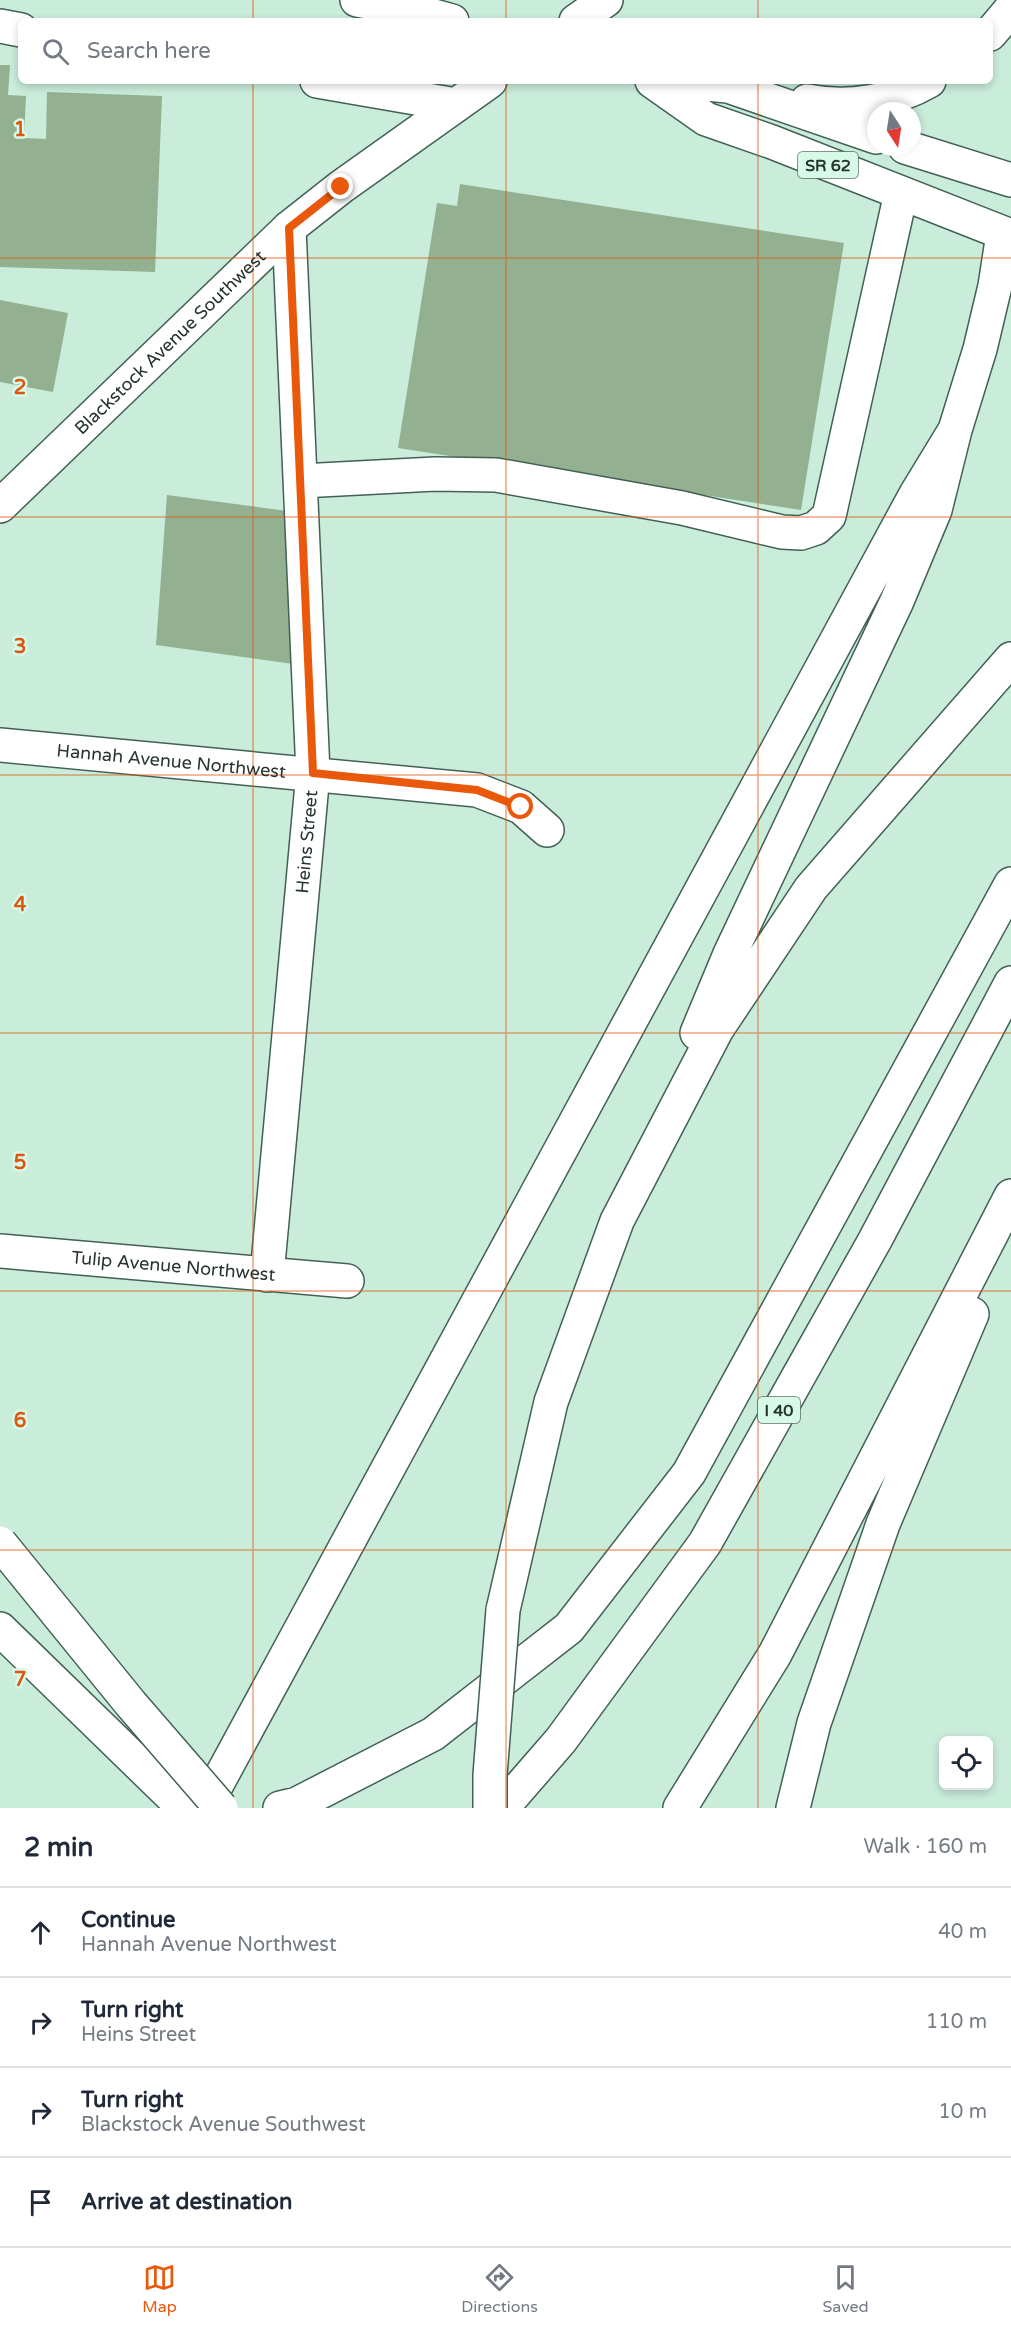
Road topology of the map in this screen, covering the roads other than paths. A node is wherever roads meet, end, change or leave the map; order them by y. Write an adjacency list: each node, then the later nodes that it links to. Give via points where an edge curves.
1 (357, 0): 4 (main road)
2 (606, 0): 5 (main road)
3 (1011, 9): 8 (main road)
4 (441, 18)
5 (580, 18)
6 (0, 26): 7 (main road)
7 (18, 29)
8 (993, 30)
9 (334, 84): 15 (main road)
10 (486, 84): 15 (main road, Blackstock Avenue Southwest)
11 (656, 84): 19 (main road, SR 62, via 706,119)
12 (706, 84): 14 (main road, SR 62)
13 (921, 84): 14 (main road, via 885,98 828,106)
14 (728, 86): 16 (main road, SR 62)
15 (456, 105): 20 (main road, Blackstock Avenue Southwest)
16 (867, 134)
17 (921, 152): 18 (main road)
18 (1011, 179): 21 (main road)
19 (901, 193): 21 (main road, SR 62); 23 (main road, via 829,516 816,528 801,533 782,532 682,508 496,475)
20 (289, 228): 23 (main road, Heins Street); 24 (main road, Blackstock Avenue Southwest)
21 (1007, 235): 22 (main road, via 980,349)
22 (955, 430): 32 (main road, via 934,510 897,601 730,954); 40 (main road, via 916,494)
23 (301, 481): 27 (main road, Heins Street)
24 (0, 506)
25 (1011, 659): 32 (main road, via 811,888 717,1029)
26 (0, 745): 27 (main road, Hannah Avenue Northwest)
27 (313, 773): 28 (main road, Hannah Avenue Northwest, via 477,790 521,807); 35 (main road, Heins Street)
28 (547, 830)
29 (1011, 885): 42 (main road, via 689,1473 569,1628 433,1734 297,1804)
30 (1011, 983): 44 (main road, I 40, via 875,1240 705,1543 561,1740)
31 (1011, 1196): 45 (main road, via 775,1654)
32 (617, 1221): 43 (main road, bridge, via 551,1402 503,1610)
33 (1011, 1222): 46 (main road, via 883,1524 813,1723)
34 (0, 1251): 35 (main road, Tulip Avenue Northwest)
35 (267, 1275): 36 (main road, Tulip Avenue Northwest)
36 (347, 1281)
37 (0, 1543): 41 (main road, bridge)
38 (0, 1629): 39 (main road)
39 (184, 1808)
40 (204, 1808)
41 (221, 1808)
42 (280, 1808)
43 (490, 1808)
44 (502, 1808)
45 (680, 1808)
46 (794, 1808)

